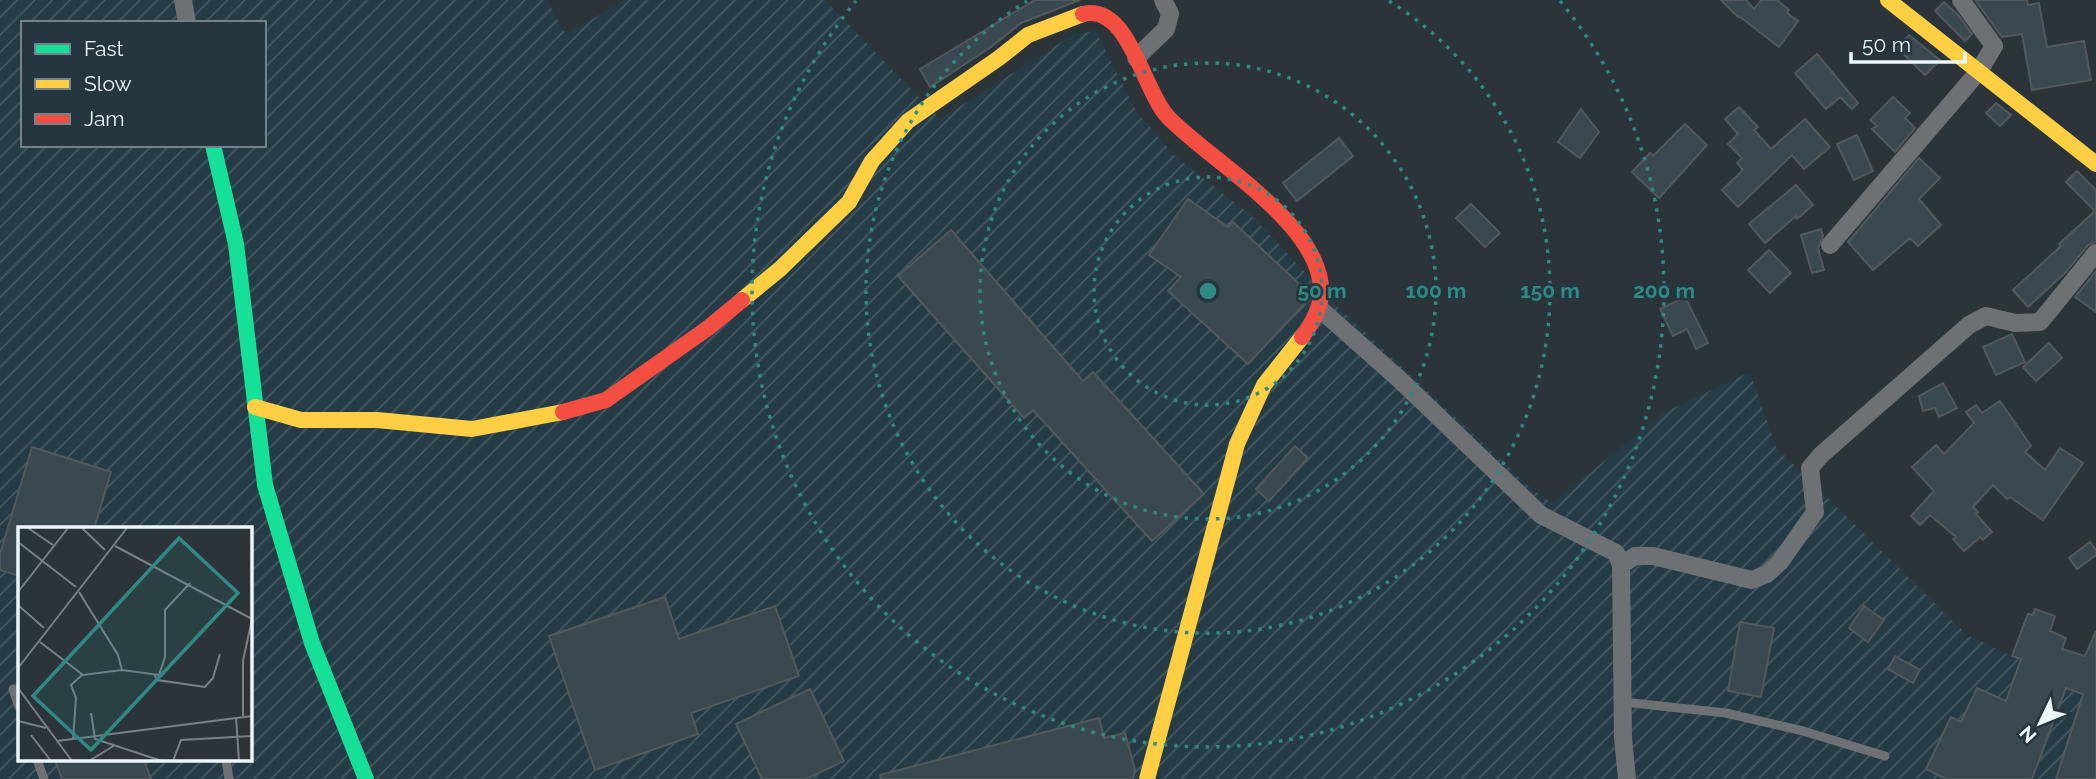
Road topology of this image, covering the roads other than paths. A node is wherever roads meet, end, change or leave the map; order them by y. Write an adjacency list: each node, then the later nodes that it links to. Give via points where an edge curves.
1 (183, 0): 5 (street)
2 (1163, 0): 6 (street, via 1170,14 1166,29)
3 (1888, 0): 7 (street)
4 (1961, 0): 7 (street, via 1994,46)
5 (187, 21)
6 (1136, 58): 12 (street, via 1156,105 1170,122 1276,210 1311,256 1321,283); 13 (street, via 1111,20 1094,12 1079,13 1028,35 938,96 906,124 883,147 849,202 780,269 708,328 606,400 471,429 377,420 301,420)
7 (1979, 71): 9 (street); 10 (street)
8 (213, 147): 13 (street, via 236,244)
9 (2096, 164)
10 (1829, 245)
11 (2096, 253): 14 (street, via 2040,322 2015,323 1986,316 1969,325 1821,455 1810,468 1815,512 1767,574 1752,580 1653,556 1635,556)
12 (1320, 309): 14 (street, via 1541,515 1616,553); 22 (street, via 1269,377 1237,444)
13 (255, 407): 21 (street, via 265,485 276,526 312,643)
14 (1621, 565): 16 (street)
15 (13, 689): 17 (lane)
16 (1623, 702): 18 (lane, via 1726,713); 23 (street)
17 (18, 704)
18 (1885, 756)
19 (38, 762): 20 (lane)
20 (44, 779)
21 (366, 779)
22 (1147, 779)
23 (1627, 779)

